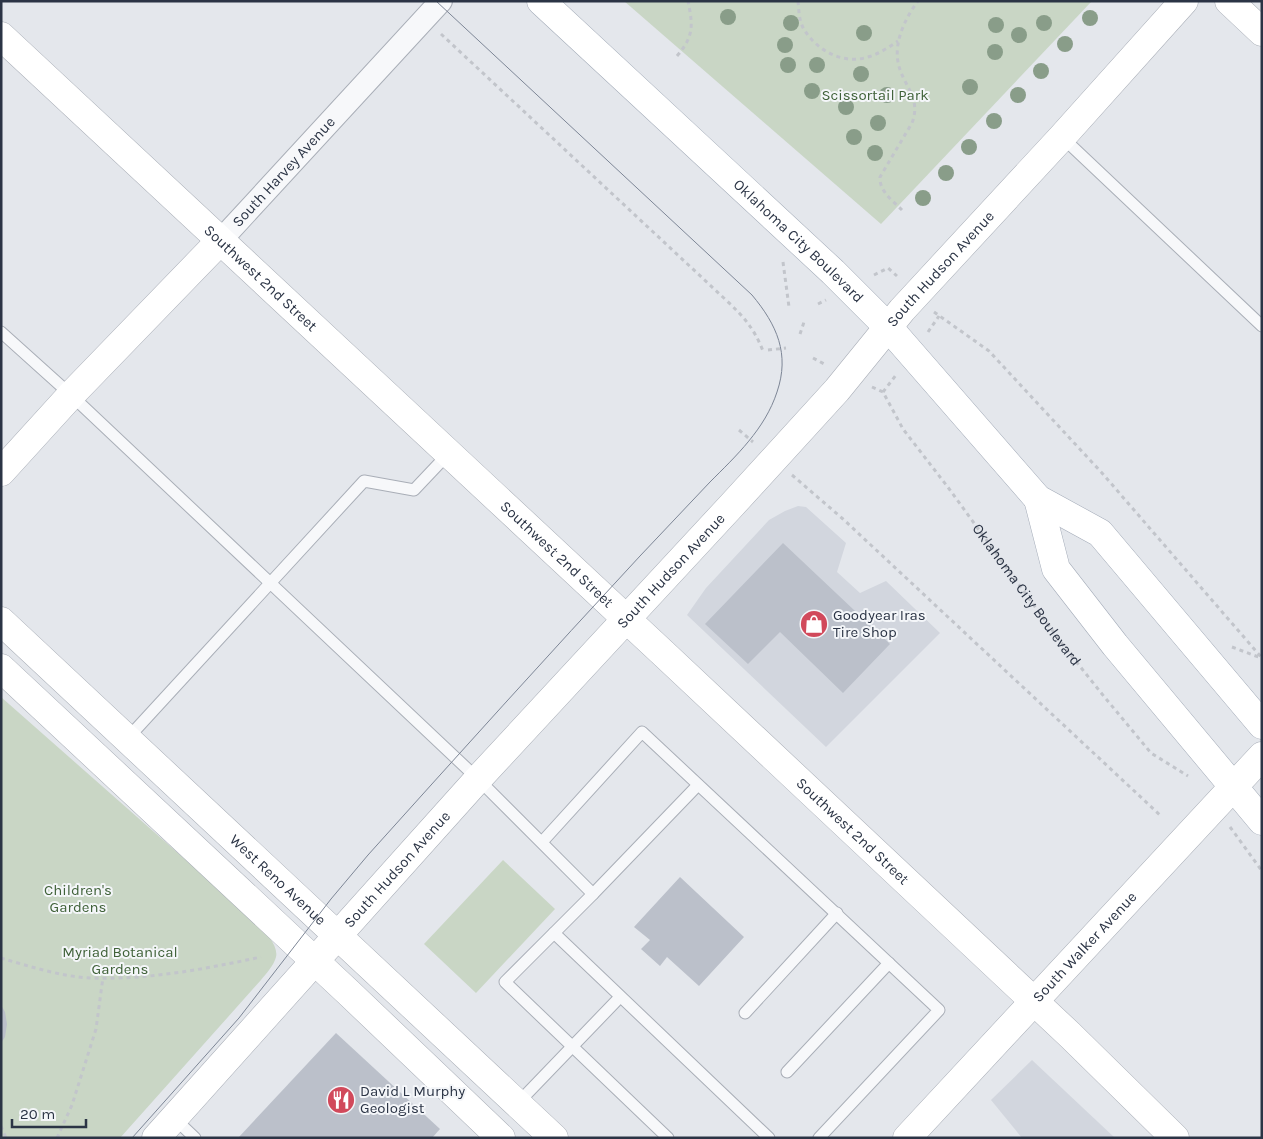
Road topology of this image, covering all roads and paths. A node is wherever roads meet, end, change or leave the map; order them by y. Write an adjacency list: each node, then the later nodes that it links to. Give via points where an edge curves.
1 (440, 1): 8 (street, South Harvey Avenue)
2 (541, 1): 21 (main road, Oklahoma City Boulevard)
3 (688, 1): 12 (path, via 691,35)
4 (798, 1): 11 (path, via 804,30 823,50 837,56 853,60 868,58)
5 (918, 1): 11 (path)
6 (1184, 1): 13 (main road, South Hudson Avenue)
7 (1229, 1): 9 (main road)
8 (424, 19): 15 (street, South Harvey Avenue); 26 (path, via 743,316 756,333)
9 (1262, 32)
10 (1, 36): 15 (main road, Southwest 2nd Street)
11 (899, 40): 14 (path, via 896,47 898,63 916,106 915,115 880,182 886,194)
12 (677, 56)
13 (1062, 137): 20 (lane); 21 (main road, South Hudson Avenue)
14 (902, 210)
15 (220, 241): 28 (main road, South Harvey Avenue); 29 (main road, Southwest 2nd Street)
16 (786, 285): 17 (path)
17 (789, 307)
18 (939, 316): 37 (path, via 996,358 1102,473)
19 (804, 322): 23 (path)
20 (1262, 326)
21 (889, 328): 32 (main road, Oklahoma City Boulevard); 34 (main road, South Hudson Avenue, via 837,390)
22 (1, 332): 28 (lane)
23 (800, 334)
24 (786, 348): 25 (path)
25 (768, 350)
26 (763, 351)
27 (883, 392): 42 (path, Oklahoma City Boulevard, via 903,429 1069,652 1151,753)
28 (71, 395): 30 (main road, South Harvey Avenue); 33 (lane)
29 (449, 453): 33 (lane, via 414,490 364,481); 34 (main road, Southwest 2nd Street)
30 (1, 472)
31 (797, 480): 46 (path, via 843,519)
32 (1038, 499): 39 (main road, Oklahoma City Boulevard, via 1100,533); 45 (main road, Oklahoma City Boulevard, via 1056,569)
33 (270, 583): 40 (lane); 43 (lane)
34 (626, 618): 43 (main road, South Hudson Avenue); 61 (main road, Southwest 2nd Street)
35 (1, 621): 40 (main road, West Reno Avenue)
36 (1225, 644): 37 (path)
37 (1262, 658)
38 (1, 668): 57 (main road)
39 (1262, 725)
40 (127, 739): 54 (main road, West Reno Avenue)
41 (1262, 756): 45 (main road, South Walker Avenue)
42 (1192, 778)
43 (478, 779): 49 (lane); 54 (main road, South Hudson Avenue)
44 (698, 785): 49 (lane, via 642,732); 51 (lane); 52 (lane)
45 (1233, 787): 47 (main road, Oklahoma City Boulevard); 61 (main road, South Walker Avenue)
46 (1161, 816)
47 (1262, 821)
48 (1238, 838): 50 (path)
49 (542, 842): 51 (lane)
50 (1262, 871)
51 (593, 894): 53 (lane)
52 (837, 913): 58 (lane); 62 (lane)
53 (554, 932): 60 (lane); 63 (lane, via 505,982)
54 (337, 936): 57 (main road, South Hudson Avenue); 65 (main road, West Reno Avenue)
55 (261, 957): 59 (path, via 199,970)
56 (1, 958): 59 (path, via 36,969 89,978)
57 (315, 961): 66 (main road, South Hudson Avenue); 72 (main road)
58 (889, 963): 64 (lane); 76 (lane, via 939,1010)
59 (103, 977): 69 (path, via 96,1029)
60 (620, 997): 63 (lane); 75 (lane)
61 (1034, 1001): 77 (main road, South Walker Avenue); 78 (main road, Southwest 2nd Street)
62 (745, 1013)
63 (572, 1048): 65 (lane); 74 (lane)
64 (787, 1072)
65 (517, 1104): 73 (main road, West Reno Avenue)
66 (174, 1118): 70 (main road, South Hudson Avenue); 71 (lane)
67 (1, 1126): 68 (path)
68 (6, 1138)
69 (58, 1138)
70 (156, 1138)
71 (195, 1138)
72 (501, 1138)
73 (554, 1138)
74 (668, 1138)
75 (769, 1138)
76 (819, 1138)
77 (908, 1138)
78 (1175, 1138)

